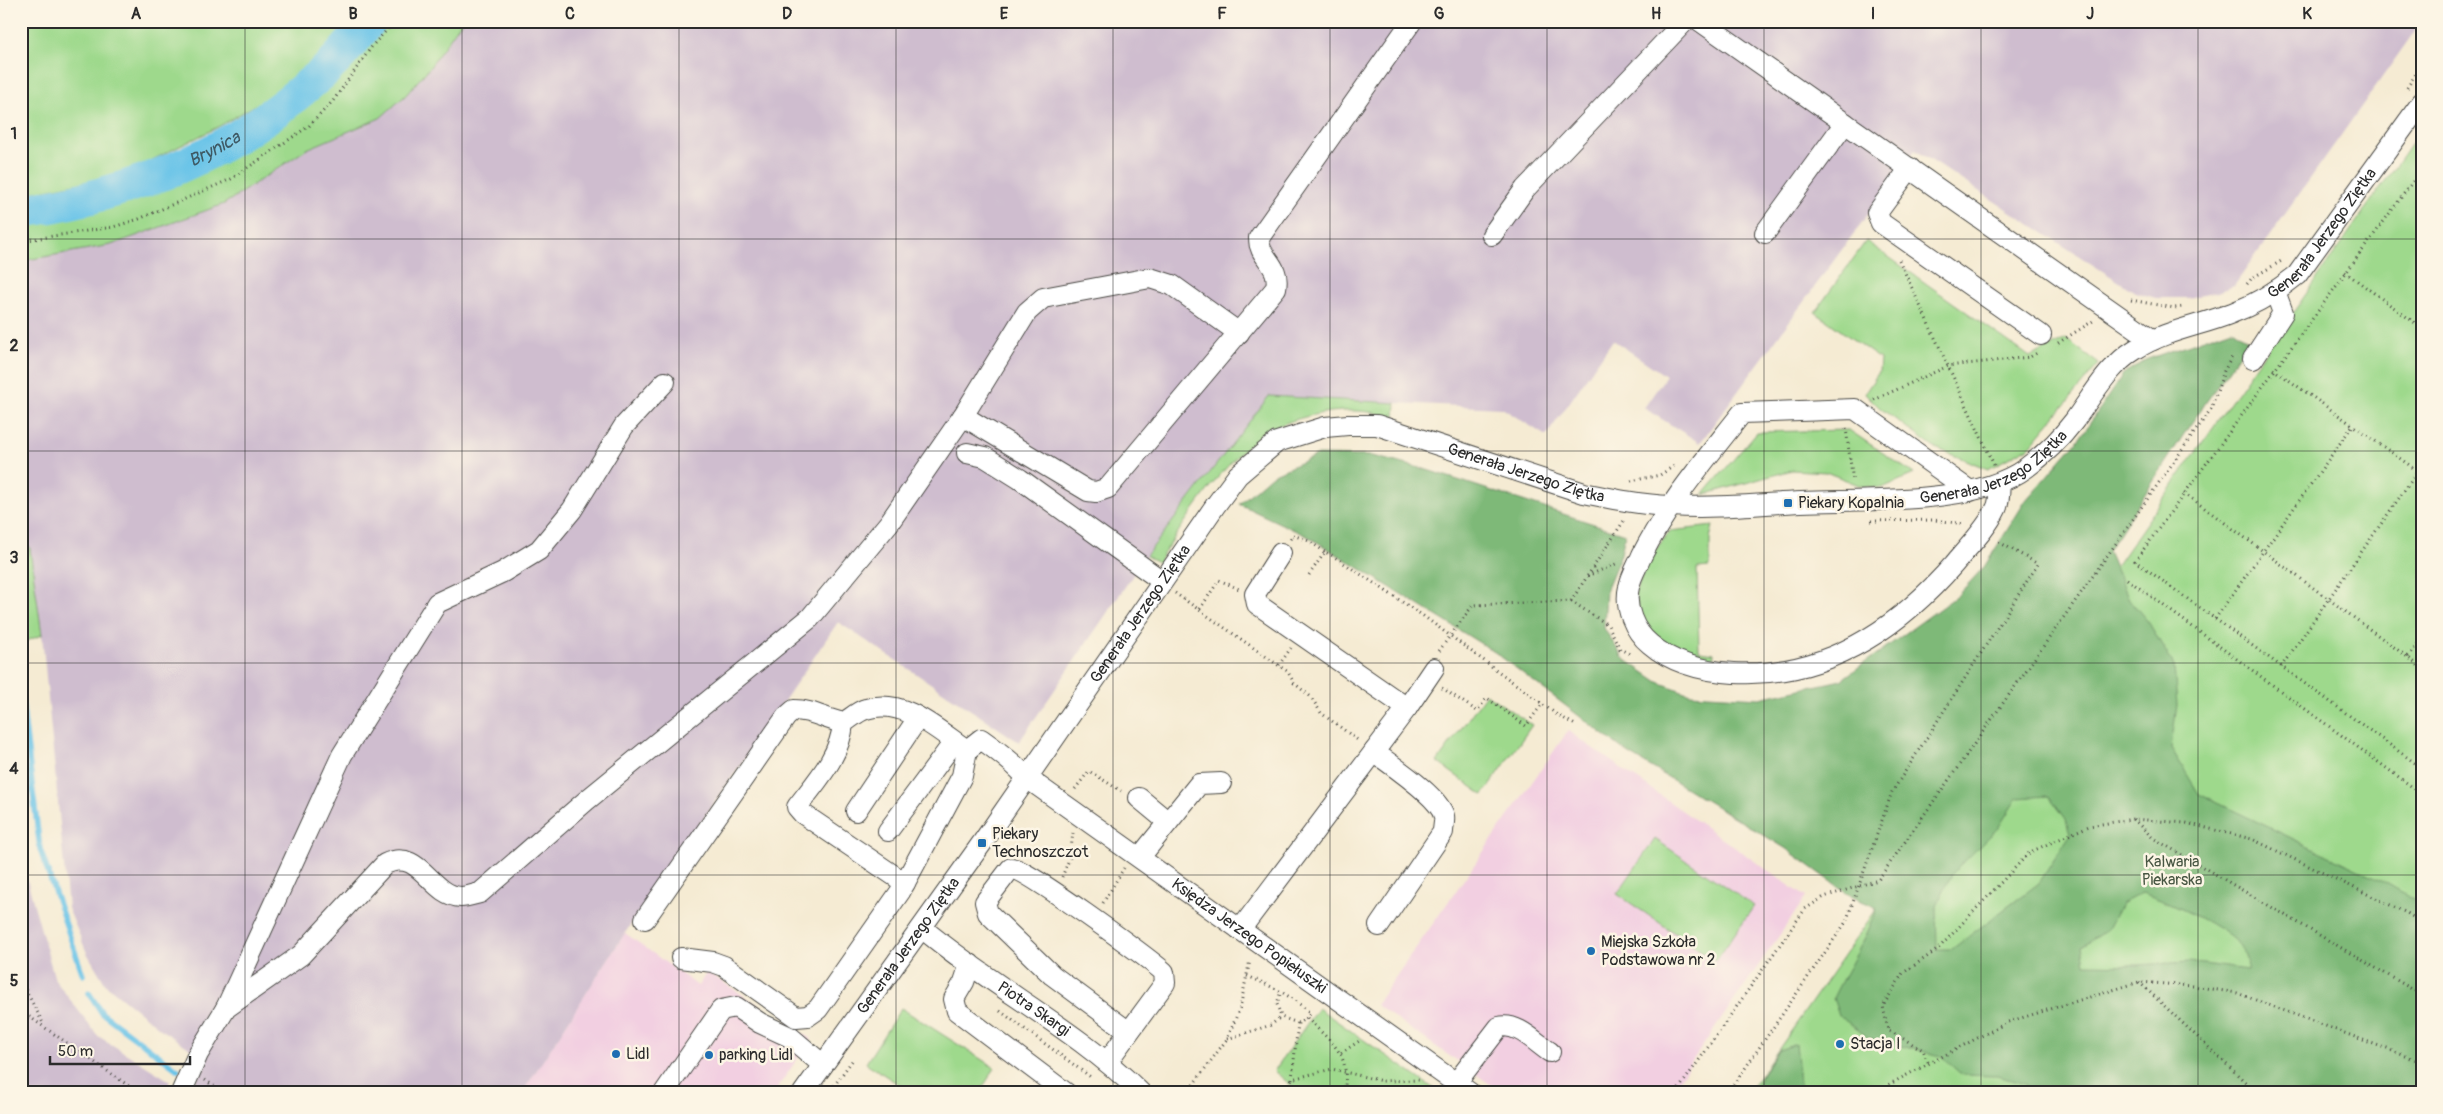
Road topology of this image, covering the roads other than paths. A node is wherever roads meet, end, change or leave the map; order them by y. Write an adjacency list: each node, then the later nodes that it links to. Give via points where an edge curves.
1 (1412, 21): 10 (street, via 1259,238 1259,246 1278,278 1276,288)
2 (1685, 21): 8 (street, via 1525,189)
3 (1700, 21): 5 (street)
4 (2422, 102): 9 (street, Generała Jerzego Ziętka, via 2309,262 2297,276)
5 (1845, 123): 6 (street); 7 (street)
6 (1910, 168): 11 (street, via 1876,213 1882,223); 12 (street)
7 (1765, 233)
8 (1492, 235)
9 (2275, 291): 12 (street, Generała Jerzego Ziętka, via 2230,314 2176,329); 13 (street, via 2283,312)
10 (1239, 333): 15 (street, via 1172,285 1150,278 1043,298 1027,312); 15 (street, via 1108,488 1096,492 1088,491)
11 (2041, 335)
12 (2153, 340): 17 (street, Generała Jerzego Ziętka, via 2120,361 2047,450 2025,469)
13 (2245, 355)
14 (665, 382): 42 (street, via 624,426 572,510 539,550 503,572 437,603 342,756)
15 (963, 416): 42 (street, via 890,523 810,618 587,800 480,893 462,897 452,895 408,861 396,859 378,871 301,955)
16 (967, 453): 21 (street, via 984,457 1020,478)
17 (2000, 483): 18 (street, Generała Jerzego Ziętka); 19 (street, via 1997,508 1980,532 1949,570 1909,608 1844,653 1769,673 1704,671 1661,654 1644,640 1634,624 1628,606 1629,587 1653,534)
18 (1970, 491): 19 (street, Generała Jerzego Ziętka, via 1904,498); 19 (street, via 1855,409 1742,413)
19 (1670, 506): 21 (street, Generała Jerzego Ziętka, via 1584,493 1377,425 1325,427 1277,442 1238,475)
20 (1281, 553): 23 (street, via 1255,594 1256,604)
21 (1167, 586): 28 (street, Generała Jerzego Ziętka)
22 (1430, 673): 23 (street)
23 (1407, 708): 27 (street)
24 (918, 718): 25 (street, via 892,706 865,709); 26 (street); 31 (street)
25 (843, 723): 35 (street, via 842,739 832,758 798,807 803,814); 36 (street, via 827,720 808,710 794,710 786,717)
26 (960, 746): 28 (street, Księdza Jerzego Popiełuszki, via 980,739 1016,765); 33 (street); 35 (street, via 962,776)
27 (1374, 752): 37 (street, via 1440,806 1444,817 1442,832); 39 (street)
28 (1027, 778): 34 (street, Księdza Jerzego Popiełuszki); 38 (street, Generała Jerzego Ziętka)
29 (1221, 783): 32 (street, via 1199,784)
30 (1139, 798): 32 (street)
31 (856, 811)
32 (1168, 822): 34 (street)
33 (888, 830)
34 (1132, 866): 39 (street, Księdza Jerzego Popiełuszki)
35 (905, 883): 40 (street, via 818,1009 802,1018 783,1010 724,966)
36 (645, 919)
37 (1379, 926)
38 (922, 928): 41 (street, Piotra Skargi); 46 (street, Generała Jerzego Ziętka)
39 (1240, 930): 47 (street, Księdza Jerzego Popiełuszki)
40 (681, 958)
41 (970, 964): 45 (street, Piotra Skargi); 52 (street, via 954,999 957,1012)
42 (226, 1008): 49 (street, via 198,1054)
43 (1129, 1032): 43 (street, via 1165,984 1166,978 1159,968 1054,891 1016,867 1008,871 985,902 988,913 1052,975); 45 (street)
44 (1550, 1052): 47 (street, via 1514,1026 1499,1026)
45 (1107, 1062): 48 (street, Piotra Skargi)
46 (823, 1065): 50 (street, via 790,1037 736,1007 720,1010); 51 (street, Generała Jerzego Ziętka)
47 (1463, 1088)
48 (1132, 1090)
49 (181, 1093)
50 (664, 1093)
51 (803, 1093)
52 (1066, 1093)

